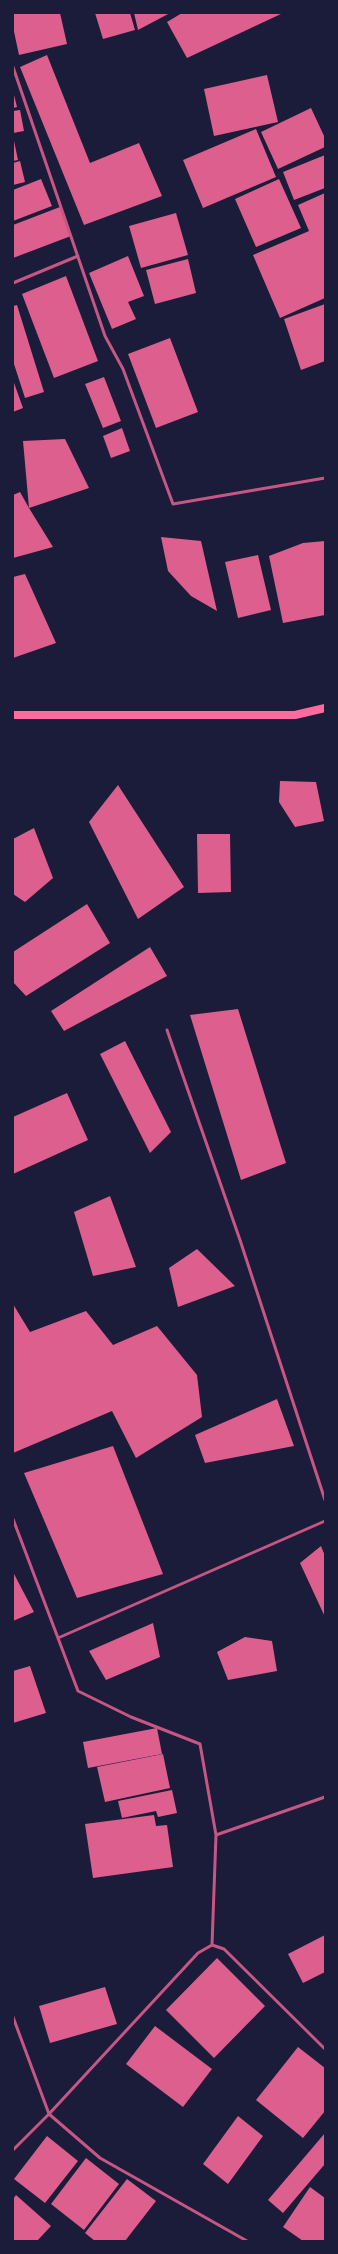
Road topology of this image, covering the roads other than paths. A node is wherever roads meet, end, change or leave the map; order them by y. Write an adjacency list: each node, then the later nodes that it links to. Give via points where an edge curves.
1 (13, 67): 2 (lane)
2 (78, 256): 3 (lane); 4 (lane, via 105,336 123,369 173,504)
3 (13, 283)
4 (325, 478)
5 (325, 708): 6 (main road, via 295,714)
6 (13, 715)
7 (167, 1030): 8 (lane, via 240,1240)
8 (325, 1500)
9 (13, 1519): 11 (lane)
10 (325, 1521): 11 (lane)
11 (58, 1638): 13 (lane, via 78,1691 131,1717 200,1744)
12 (325, 1798): 13 (lane)
13 (216, 1835): 14 (lane)
14 (212, 1945): 16 (lane, via 224,1949); 17 (lane, via 198,1953)
15 (13, 2017): 17 (lane)
16 (325, 2049)
17 (49, 2114): 18 (lane); 19 (lane, via 100,2158)
18 (13, 2150)
19 (247, 2241)

